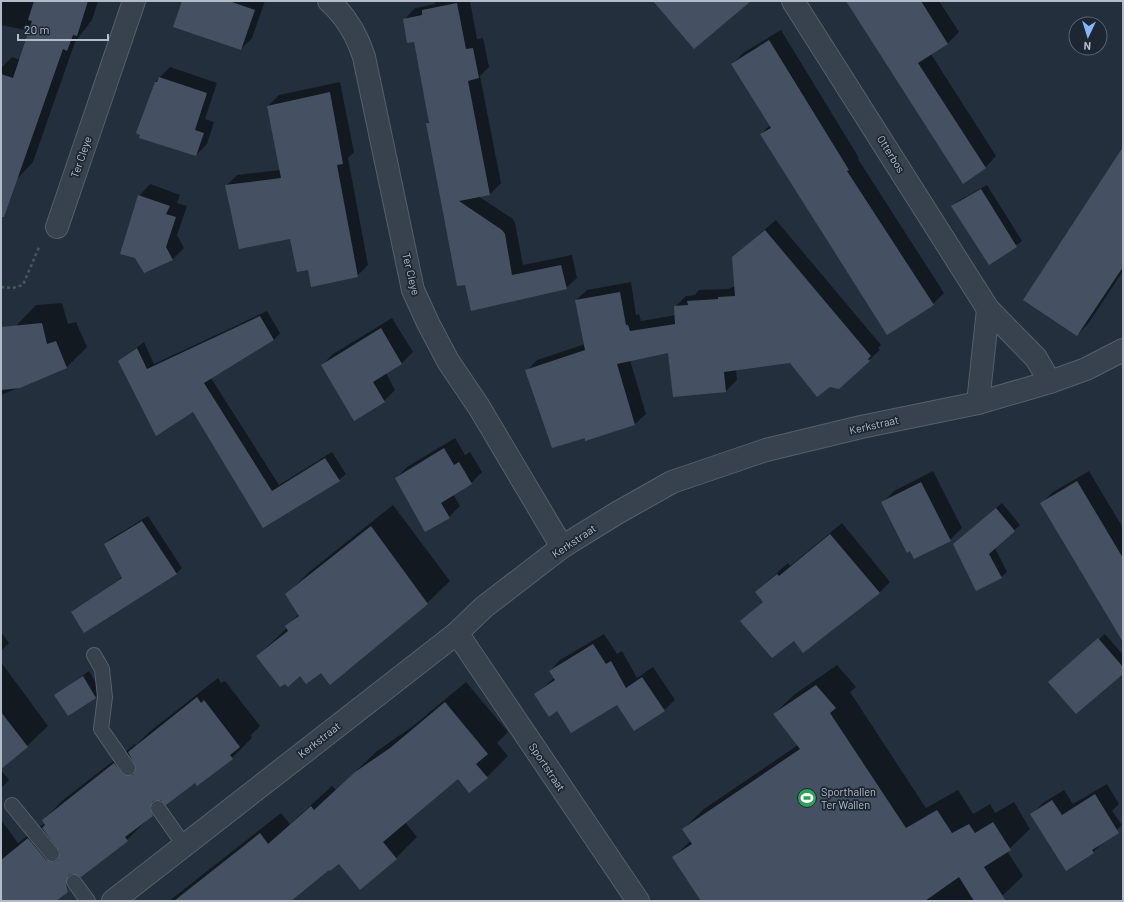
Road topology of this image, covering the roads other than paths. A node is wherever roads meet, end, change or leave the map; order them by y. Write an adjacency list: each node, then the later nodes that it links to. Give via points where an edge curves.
1 (134, 1): 4 (street, Ter Cleye)
2 (329, 1): 9 (street, Ter Cleye, via 338,9 356,35 364,57 416,296 448,361 479,407)
3 (793, 1): 5 (street, Otterbos)
4 (57, 227)
5 (988, 309): 7 (street, Otterbos, via 1036,358); 8 (street)
6 (1123, 350): 7 (street, Kerkstraat, via 1086,369)
7 (1050, 382): 8 (street, Kerkstraat)
8 (978, 403): 9 (street, Kerkstraat, via 766,450 720,465 672,482)
9 (562, 547): 10 (street, Kerkstraat, via 484,607)
10 (457, 632): 15 (street, Kerkstraat); 20 (street, Sportstraat)
11 (94, 655): 12 (lane, via 102,669 105,697 101,729)
12 (128, 768)
13 (12, 805): 16 (lane)
14 (158, 808): 15 (lane)
15 (184, 845): 19 (street, Kerkstraat)
16 (52, 854)
17 (74, 882): 18 (lane)
18 (88, 901)
19 (112, 901)
20 (638, 901)

